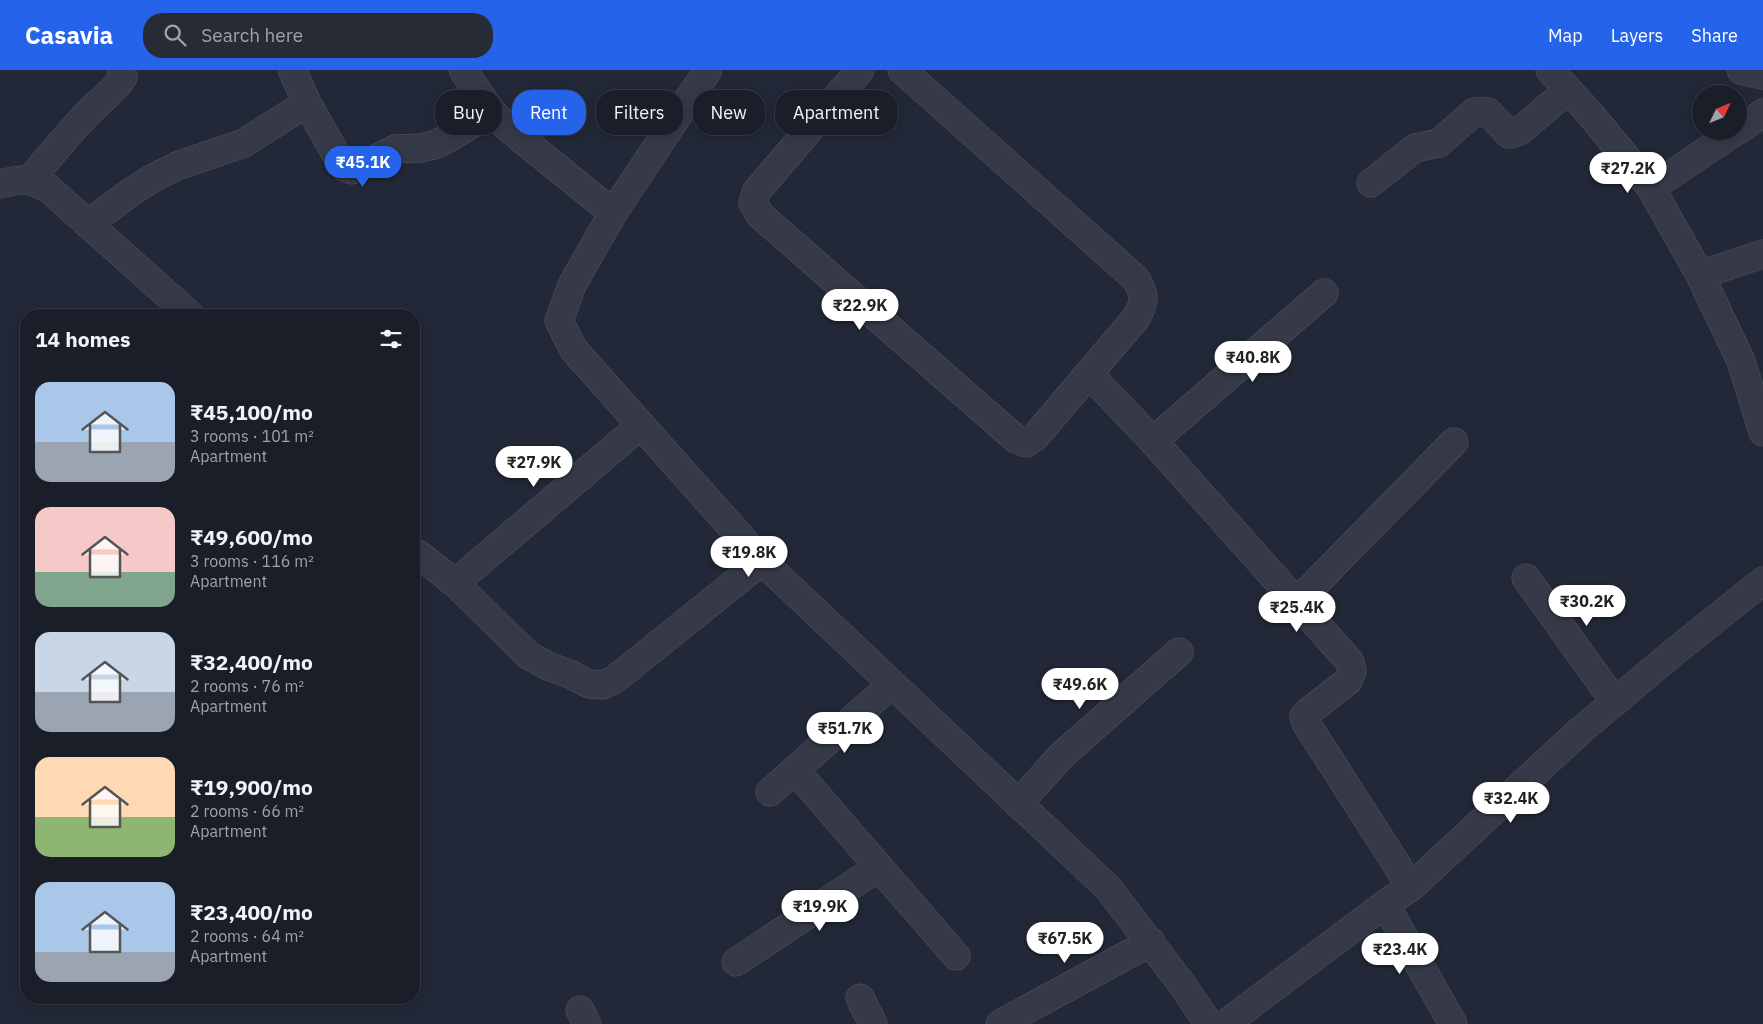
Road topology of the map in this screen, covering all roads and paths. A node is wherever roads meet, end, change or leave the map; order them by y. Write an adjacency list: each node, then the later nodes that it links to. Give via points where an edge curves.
1 (120, 70): 18 (street, via 123,77 120,83 83,118)
2 (292, 70): 12 (street)
3 (463, 70): 10 (street)
4 (708, 70): 22 (street)
5 (860, 70): 28 (street, via 756,192 753,203 760,215 1016,439 1026,442 1035,437)
6 (902, 70): 28 (street, via 1136,278 1143,291 1143,305)
7 (1550, 70): 11 (street)
8 (1741, 70): 9 (street)
9 (1763, 74)
10 (477, 90)
11 (1568, 90): 19 (street, via 1520,131 1509,134 1488,112 1474,112 1439,143 1415,148); 21 (street)
12 (307, 103): 16 (street, via 344,167 352,170 395,149 434,145); 23 (street, via 244,143 177,166 153,178)
13 (1763, 113): 15 (street)
14 (502, 122): 22 (street)
15 (1748, 123)
16 (455, 135)
17 (1722, 140): 21 (street)
18 (30, 180): 20 (street); 23 (street, via 48,188)
19 (1371, 183)
20 (0, 184)
21 (1651, 188): 25 (street)
22 (613, 213): 29 (street, via 572,285 559,321 574,350)
23 (88, 224): 27 (street)
24 (1763, 254): 25 (street)
25 (1700, 275): 30 (street, via 1741,361)
26 (1324, 293): 31 (street)
27 (183, 309)
28 (1090, 374): 31 (street)
29 (641, 425): 34 (street); 37 (street)
30 (1763, 432)
31 (1153, 441): 38 (street)
32 (1454, 442): 38 (street)
33 (420, 556): 37 (street)
34 (762, 561): 37 (street, via 614,680 602,685 589,684 528,655); 40 (street)
35 (1526, 578): 41 (street)
36 (1763, 581): 41 (street)
37 (454, 583)
38 (1298, 601): 46 (street, via 1350,662 1352,671 1348,681 1304,716 1306,723)
39 (1179, 652): 44 (street, via 1061,756)
40 (892, 684): 42 (street); 44 (street)
41 (1615, 702): 46 (street)
42 (795, 770): 43 (street); 45 (street)
43 (770, 792)
44 (1018, 804): 48 (street, via 1108,888)
45 (880, 867): 49 (street); 50 (street)
46 (1411, 887): 47 (street)
47 (1385, 904): 55 (street); 56 (street)
48 (1150, 942): 53 (street); 54 (street)
49 (956, 956)
50 (736, 962)
51 (860, 998): 52 (street)
52 (873, 1024)
53 (1000, 1024)
54 (1209, 1024)
55 (1225, 1024)
56 (1452, 1024)

